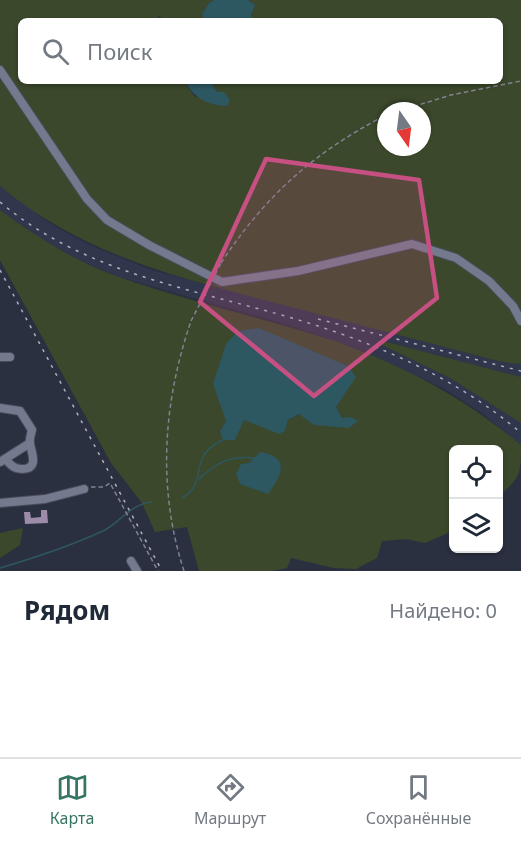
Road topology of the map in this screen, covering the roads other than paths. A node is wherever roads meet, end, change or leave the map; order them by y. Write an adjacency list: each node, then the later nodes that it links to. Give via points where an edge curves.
1 (0, 70): 2 (street, via 87,199 107,220 222,282 298,271 412,244 456,258 489,281 513,306)
2 (521, 321)
3 (0, 357): 4 (street)
4 (10, 357)
5 (0, 408): 6 (street, via 20,411 32,430)
6 (30, 443): 7 (street); 7 (street, via 34,456 28,468 13,468)
7 (3, 461)
8 (84, 489): 9 (street, via 27,502)
9 (0, 503)
10 (131, 561): 11 (street)
11 (137, 571)

